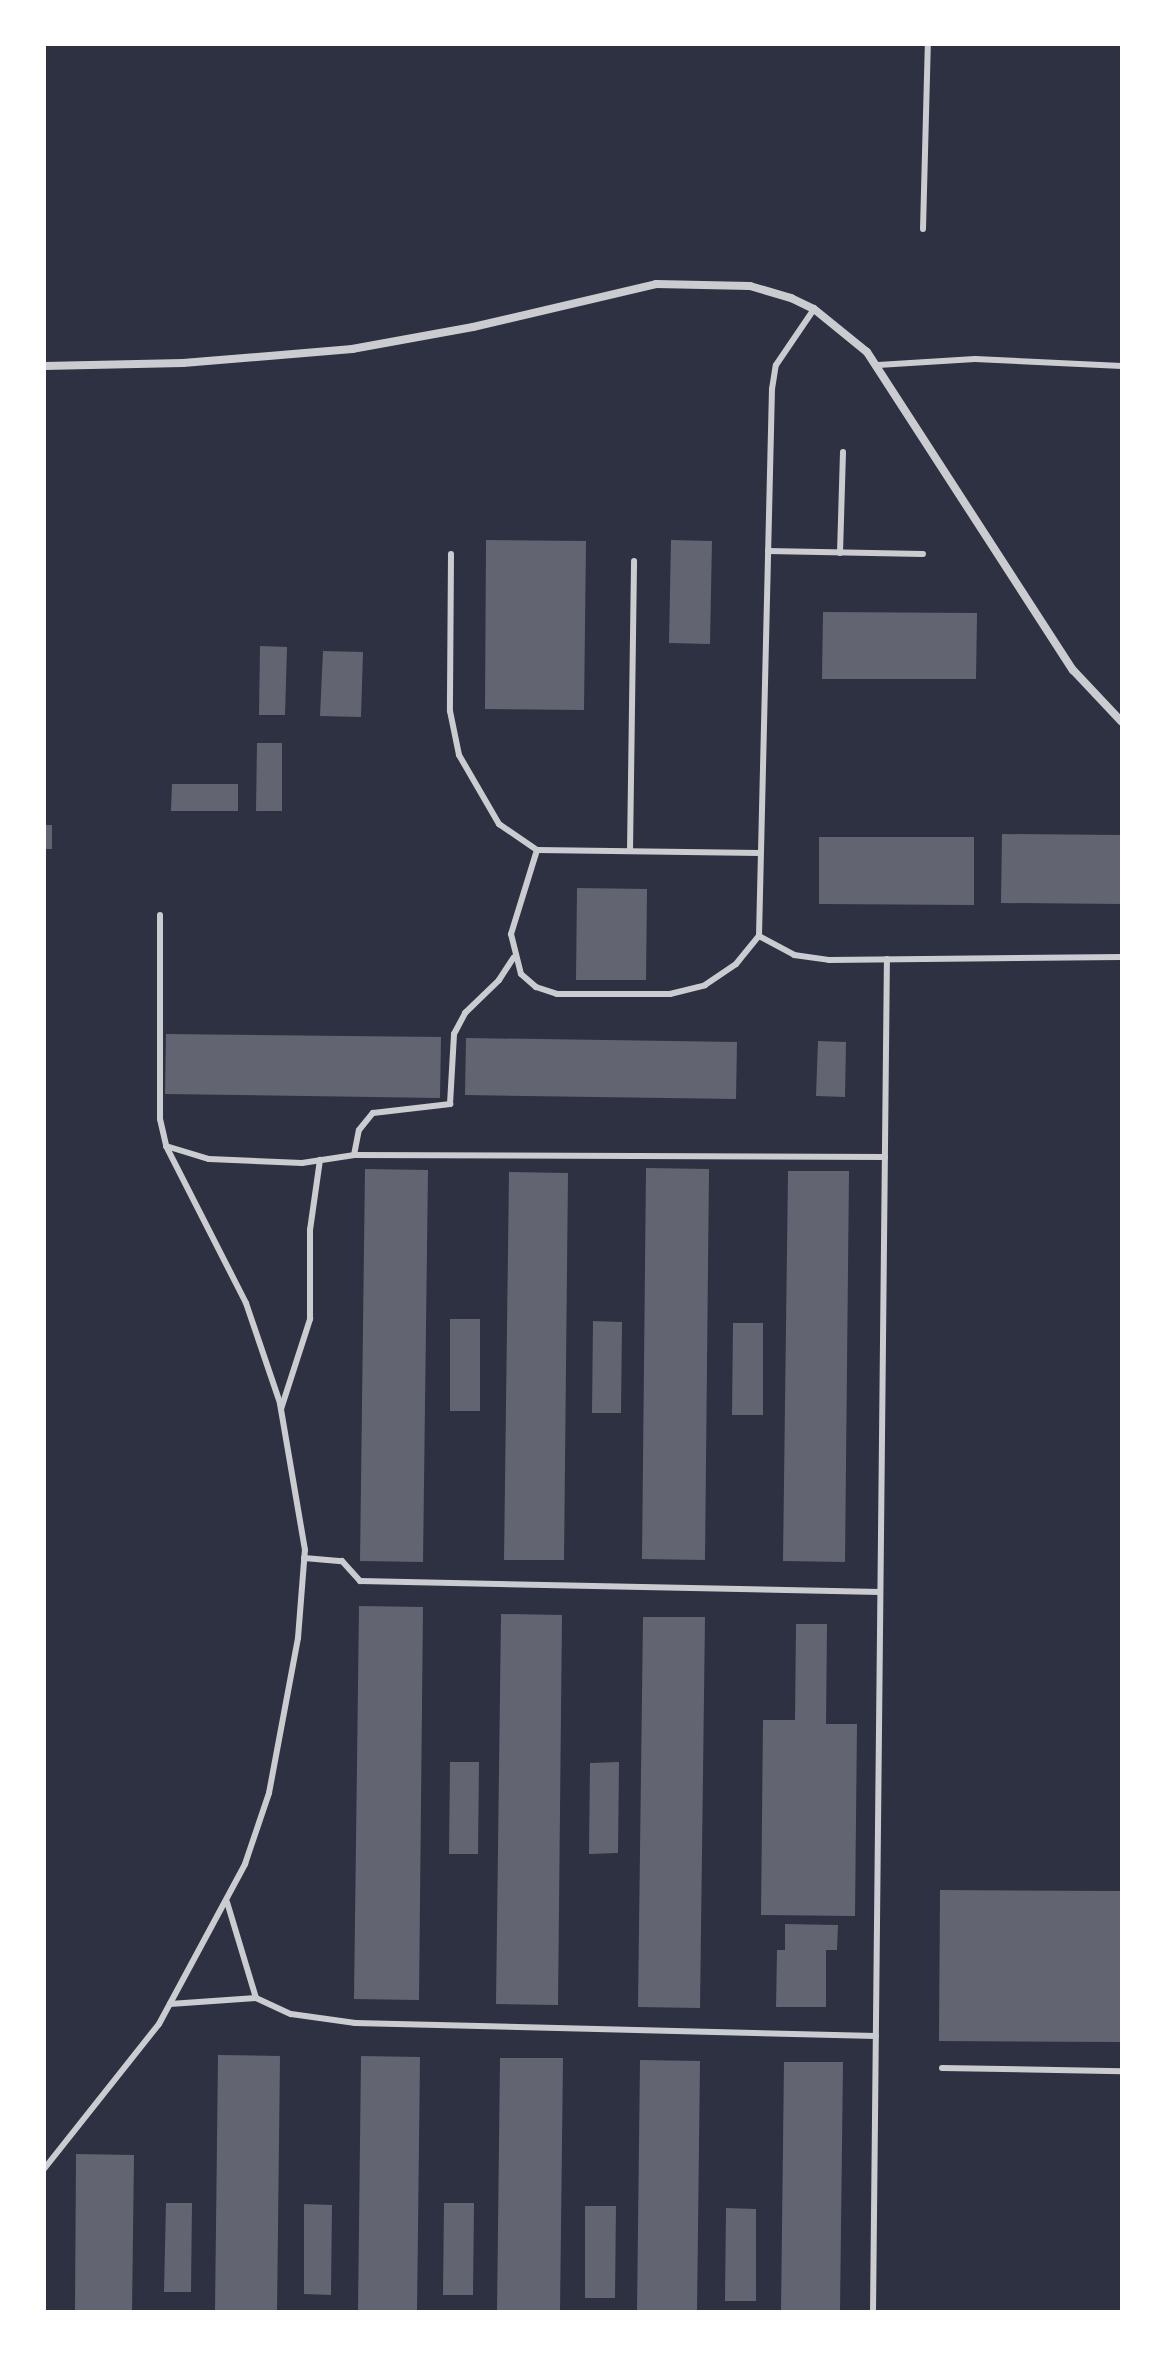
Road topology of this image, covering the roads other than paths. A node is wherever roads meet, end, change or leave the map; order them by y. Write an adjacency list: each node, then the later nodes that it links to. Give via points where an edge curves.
1 (928, 44): 2 (lane)
2 (923, 229)
3 (814, 309): 4 (street); 5 (street, via 750,286 656,284 352,349 199,362); 8 (lane, via 776,365)
4 (878, 365): 6 (lane, via 975,359); 13 (street, via 1073,670)
5 (44, 366)
6 (1122, 366)
7 (843, 452): 9 (lane)
8 (768, 551): 9 (lane); 16 (lane)
9 (840, 553): 11 (lane)
10 (451, 554): 14 (lane, via 450,711 459,755 499,824)
11 (923, 554)
12 (634, 561): 15 (lane)
13 (1122, 722)
14 (537, 850): 15 (lane); 19 (lane, via 511,934)
15 (630, 851): 16 (lane)
16 (760, 853): 18 (lane)
17 (160, 915): 22 (lane, via 160,1119)
18 (759, 936): 19 (lane, via 736,964 705,985 670,994 557,994 536,987 521,974); 21 (lane, via 794,955)
19 (514, 957): 23 (lane, via 465,1013 454,1034 450,1104 373,1113 359,1130)
20 (1122, 957): 21 (lane)
21 (887, 959): 24 (lane)
22 (166, 1146): 25 (lane, via 209,1159); 26 (lane, via 246,1303)
23 (354, 1155): 24 (lane); 25 (lane)
24 (885, 1157): 28 (lane)
25 (320, 1160): 26 (lane, via 310,1230 310,1319)
26 (281, 1409): 27 (lane)
27 (304, 1558): 28 (lane, via 342,1561 360,1581); 29 (lane, via 298,1638 269,1793)
28 (880, 1592): 32 (lane)
29 (227, 1900): 30 (lane); 31 (lane)
30 (256, 1998): 31 (lane); 32 (lane, via 291,2014 355,2023)
31 (170, 2004): 35 (lane)
32 (876, 2036): 36 (lane)
33 (942, 2068): 34 (lane)
34 (1122, 2071)
35 (44, 2169)
36 (873, 2312)

